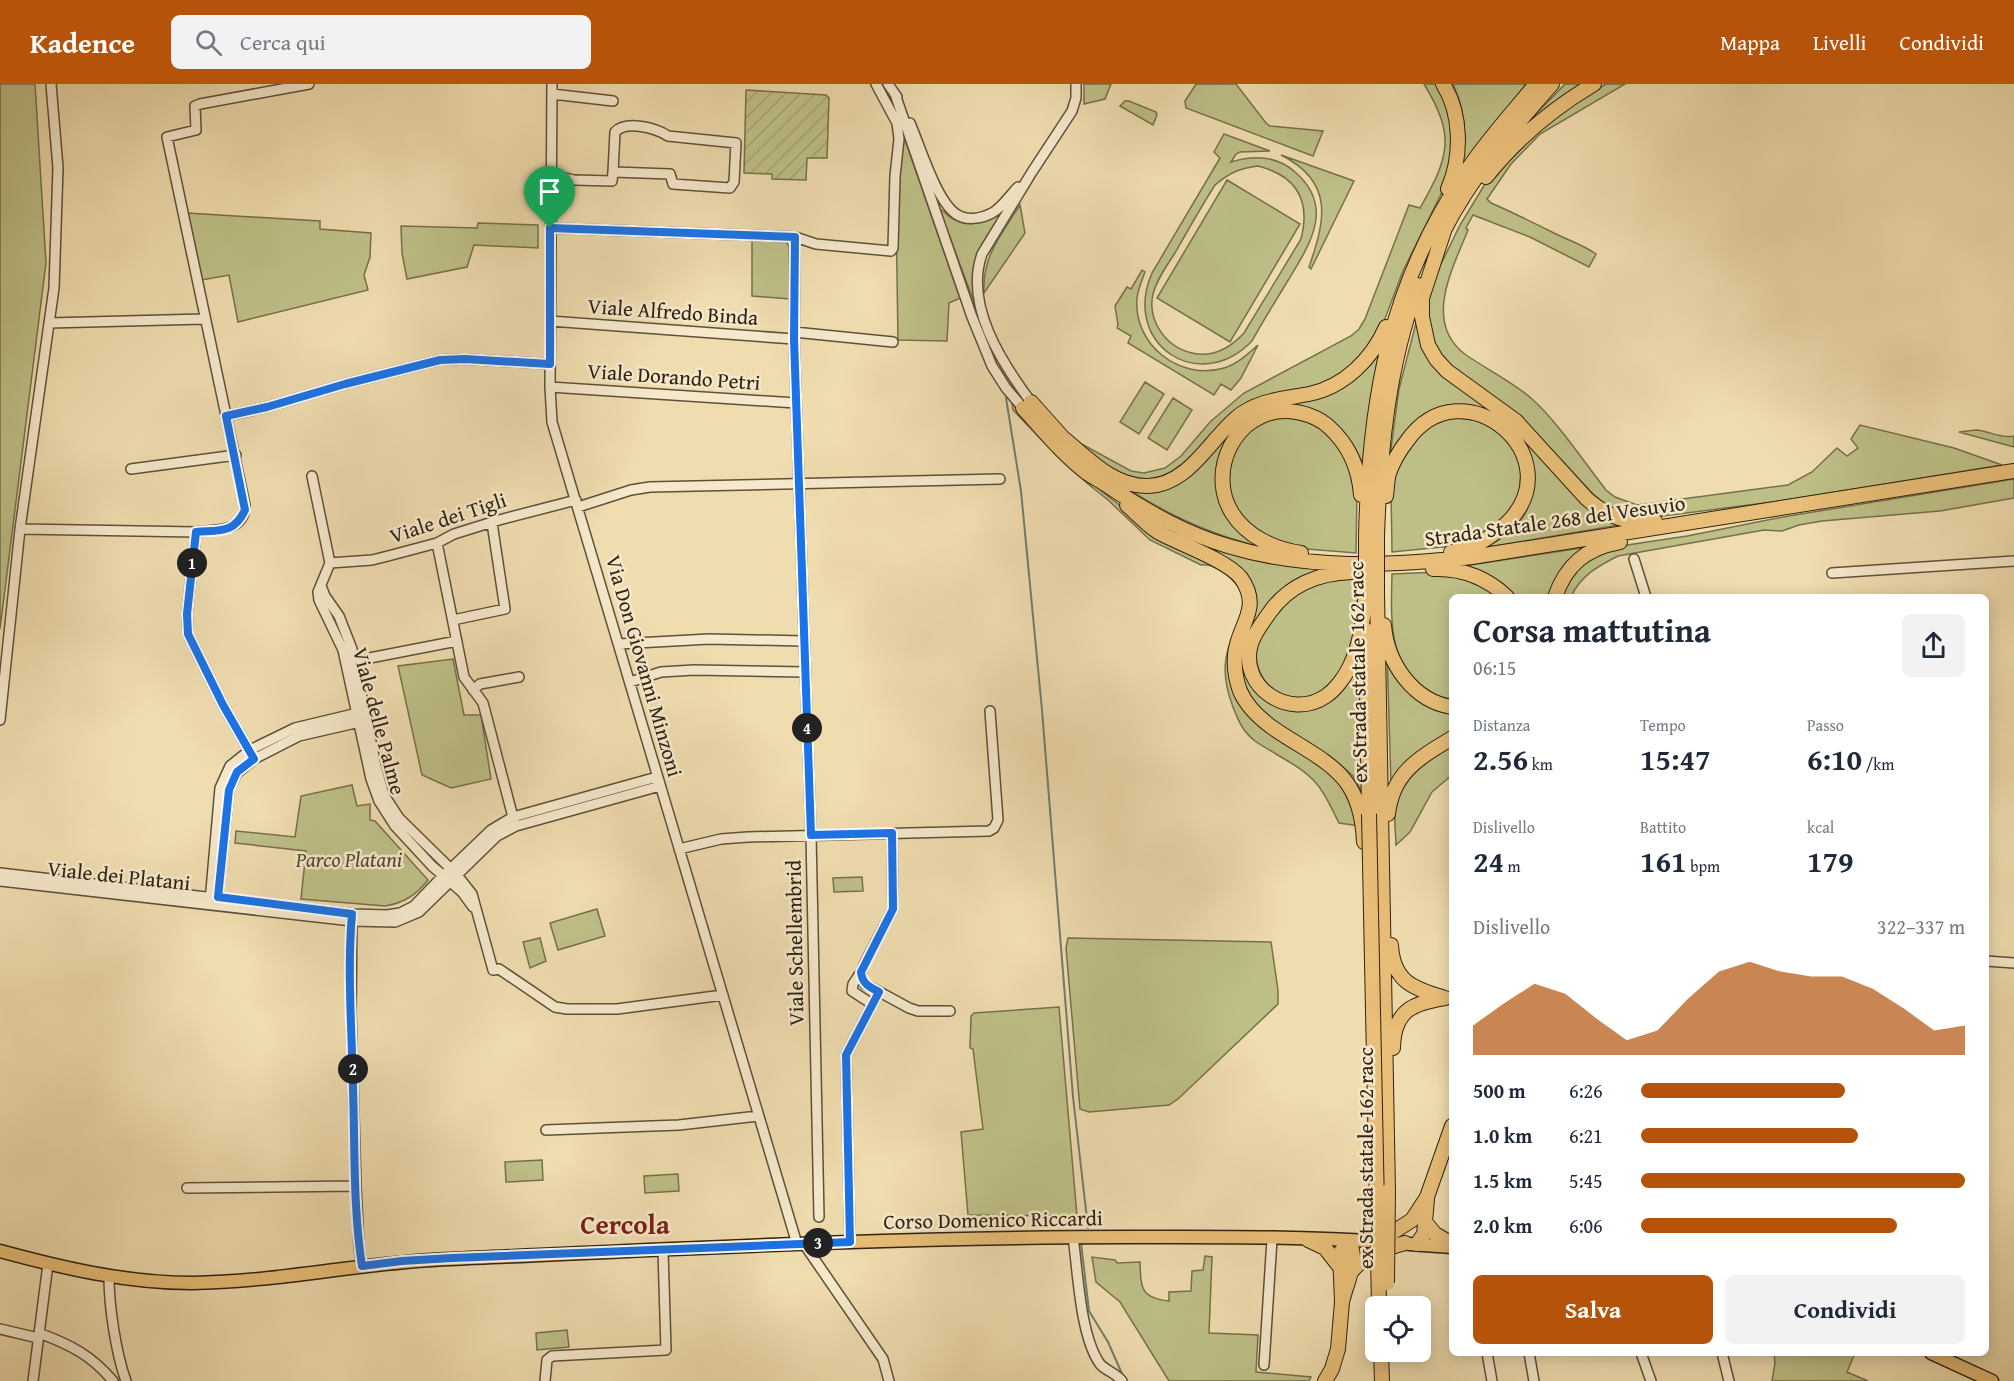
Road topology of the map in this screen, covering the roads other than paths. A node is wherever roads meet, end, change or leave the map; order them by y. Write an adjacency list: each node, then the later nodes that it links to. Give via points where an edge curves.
1 (51, 84): 24 (street, via 58,168)
2 (309, 84): 22 (street, via 200,104 194,111 196,130 167,137)
3 (876, 84): 19 (street, via 897,123 899,140 893,248 891,251 816,244)
4 (888, 84): 11 (street)
5 (1076, 84): 14 (street, via 1072,111)
6 (1443, 84): 20 (highway, via 1456,116 1457,150 1453,177)
7 (1536, 84): 20 (highway, ex Strada statale 162 racc, via 1468,168)
8 (1552, 84): 16 (highway, ex Strada statale 162 racc, via 1510,131)
9 (1594, 84): 16 (highway, via 1533,126 1473,193)
10 (552, 89): 12 (street); 15 (street, Via Don Giovanni Minzoni)
11 (895, 94): 14 (street, via 945,201 957,215 969,219 994,212); 30 (street, via 992,366 1006,388)
12 (613, 101)
13 (613, 172): 13 (street, via 670,174 673,184 730,188 735,182 736,143 668,136 659,130 626,126 615,132); 15 (street, via 612,182)
14 (1032, 172): 30 (street, via 982,254 977,270 981,307 995,345)
15 (551, 175): 18 (street, Via Don Giovanni Minzoni)
16 (1461, 200): 17 (highway, ex Strada statale 162 racc)
17 (1446, 225): 42 (highway, via 1422,298 1422,317 1428,345 1447,371 1516,421 1587,500 1614,517 1641,522); 47 (highway, ex Strada statale 162 racc, via 1416,292 1396,356)
18 (550, 228): 19 (street); 23 (street, Via Don Giovanni Minzoni)
19 (795, 237): 25 (street, Viale Schellembrid)
20 (1423, 247): 21 (highway, ex Strada statale 162 racc)
21 (1409, 276): 32 (highway, via 1382,337 1354,371 1312,393 1253,407 1169,481 1148,486 1117,479); 47 (highway, ex Strada statale 162 racc, via 1389,342 1376,406 1369,465)
22 (204, 319): 24 (street); 31 (street)
23 (550, 321): 25 (street, Viale Alfredo Binda); 27 (street, Via Don Giovanni Minzoni)
24 (49, 323): 45 (street)
25 (794, 335): 26 (street, Viale Alfredo Binda); 29 (street, Viale Schellembrid)
26 (893, 342)
27 (550, 364): 28 (street, Via Don Giovanni Minzoni); 31 (street, via 440,360)
28 (550, 387): 29 (street, Viale Dorando Petri); 41 (street, Via Don Giovanni Minzoni, via 552,422)
29 (796, 403): 39 (street, Viale Schellembrid)
30 (1027, 405): 32 (highway, Strada Statale 268 del Vesuvio); 36 (highway, Strada Statale 268 del Vesuvio)
31 (226, 416): 33 (street)
32 (1062, 437): 40 (highway, Strada Statale 268 del Vesuvio)
33 (236, 455): 34 (street); 46 (street, via 245,505 240,521 228,529)
34 (131, 469)
35 (2014, 471): 42 (highway, Strada Statale 268 del Vesuvio)
36 (1086, 473): 40 (highway, Strada Statale 268 del Vesuvio); 76 (highway, via 1157,531 1239,576 1249,592 1251,606 1235,655 1240,691 1260,719 1328,762)
37 (312, 476): 51 (street)
38 (1000, 479): 39 (street, Viale dei Tigli)
39 (800, 485): 41 (street, Viale dei Tigli, via 650,487); 62 (street, Viale Schellembrid)
40 (1114, 490): 53 (highway, Strada Statale 268 del Vesuvio, via 1164,520 1227,546 1278,558)
41 (577, 503): 44 (street, Viale dei Tigli); 63 (street, Via Don Giovanni Minzoni)
42 (1737, 516): 43 (highway, Strada Statale 268 del Vesuvio)
43 (1709, 520): 52 (highway, Strada Statale 268 del Vesuvio, via 1495,554); 58 (highway, via 1613,543 1583,555 1569,567)
44 (492, 523): 48 (street, Viale dei Tigli); 60 (street, via 506,609)
45 (20, 529): 46 (street); 72 (street)
46 (196, 532): 74 (street, via 188,634)
47 (1371, 536): 53 (highway, via 1350,452 1323,421 1308,415 1272,412 1243,428 1225,456 1222,473 1227,502 1238,520 1252,534 1274,546); 54 (highway, via 1389,473 1400,450 1423,424 1456,411 1482,415 1497,422 1520,446 1526,461 1527,483 1519,509 1496,533 1459,551 1416,555); 56 (highway, ex Strada statale 162 racc, bridge)
48 (437, 543): 51 (street, Viale dei Tigli, via 372,560); 60 (street)
49 (1634, 559): 59 (street)
50 (2014, 561): 55 (street)
51 (330, 563): 64 (street, Viale delle Palme, via 318,592 321,607)
52 (1407, 563): 54 (highway, Strada Statale 268 del Vesuvio); 57 (highway, via 1464,572)
53 (1355, 564): 54 (highway, Strada Statale 268 del Vesuvio)
54 (1386, 564): 56 (highway, via 1361,572 1310,579 1277,602 1251,643 1251,673 1259,687 1284,703 1312,703 1326,696 1349,668)
55 (1832, 573)
56 (1372, 592): 69 (highway, via 1384,615 1385,635 1401,673 1426,698); 76 (highway, ex Strada statale 162 racc); 81 (highway, ex Strada statale 162 racc)
57 (1503, 594)
58 (1556, 594)
59 (1645, 594)
60 (453, 620): 61 (street)
61 (457, 641): 64 (street); 68 (street, via 464,677)
62 (804, 641): 63 (street, via 709,639); 65 (street, Viale Schellembrid)
63 (619, 644): 67 (street, Via Don Giovanni Minzoni)
64 (351, 661): 71 (street, Viale delle Palme)
65 (805, 672): 67 (street, via 661,672); 79 (street, Viale Schellembrid)
66 (519, 677): 68 (street, via 480,684)
67 (630, 682): 75 (street, Via Don Giovanni Minzoni)
68 (473, 690): 77 (street, via 483,703)
69 (1449, 707)
70 (990, 711): 78 (street, via 998,820 994,828)
71 (361, 716): 74 (street, via 295,728); 83 (street, Viale delle Palme, via 384,795 399,819)
72 (0, 720)
73 (1449, 740): 81 (highway, via 1421,756 1399,781 1390,799)
74 (252, 755): 85 (street, via 230,766 220,788)
75 (659, 781): 77 (street, Viale dei Platani); 80 (street, Via Don Giovanni Minzoni)
76 (1365, 814): 119 (highway, ex Strada statale 162 racc, bridge, via 1373,951)
77 (514, 822): 83 (street, Viale dei Platani, via 491,830)
78 (892, 833): 79 (street); 89 (street, via 893,909)
79 (811, 835): 80 (street, via 734,838); 101 (street, Viale Schellembrid)
80 (680, 849): 91 (street, Via Don Giovanni Minzoni)
81 (1382, 861): 92 (highway, via 1392,953 1398,972 1417,989); 100 (highway, ex Strada statale 162 racc)
82 (0, 873): 85 (street, Viale dei Platani)
83 (450, 875): 86 (street, Viale dei Platani, via 400,913); 91 (street, Viale delle Palme, via 478,914 493,970 499,969 555,1007 617,1009)
84 (0, 880): 85 (street, Viale dei Platani)
85 (214, 901): 86 (street, Viale dei Platani)
86 (352, 917): 98 (street)
87 (1989, 961): 88 (street)
88 (2014, 963)
89 (861, 972): 90 (street, via 864,984); 93 (street, via 852,991)
90 (879, 992): 93 (street); 94 (street, via 918,1011)
91 (723, 995): 95 (street, Via Don Giovanni Minzoni)
92 (1449, 999): 100 (highway, via 1421,1002 1405,1013 1396,1028)
93 (872, 1004): 108 (street, via 846,1055)
94 (950, 1011)
95 (758, 1116): 96 (street, via 679,1125); 110 (street, Via Don Giovanni Minzoni)
96 (546, 1131)
97 (1449, 1134): 102 (highway)
98 (356, 1186): 99 (street); 116 (street)
99 (187, 1188)
100 (1388, 1191): 120 (highway, ex Strada statale 162 racc, bridge)
101 (819, 1217)
102 (1419, 1221): 107 (highway); 109 (highway); 111 (highway, via 1424,1234)
103 (1073, 1237): 104 (main road, Corso Domenico Riccardi); 108 (main road, Corso Domenico Riccardi); 136 (street, via 1089,1339 1100,1364)
104 (1272, 1239): 105 (main road, Corso Domenico Riccardi); 130 (street)
105 (1308, 1240): 106 (main road, Corso Domenico Riccardi); 117 (highway, via 1325,1248)
106 (1347, 1240): 107 (main road, Corso Domenico Riccardi); 117 (highway, via 1340,1253)
107 (1379, 1241): 111 (main road, Corso Domenico Riccardi)
108 (850, 1242): 110 (main road, Corso Domenico Riccardi)
109 (1449, 1243)
110 (801, 1244): 113 (main road, Corso Domenico Riccardi); 135 (street, Via Don Giovanni Minzoni, via 883,1359)
111 (1411, 1244): 112 (main road, Corso Domenico Riccardi); 117 (highway, via 1380,1250)
112 (1449, 1245)
113 (663, 1250): 116 (main road, Corso Domenico Riccardi); 134 (street, via 666,1350 552,1356 547,1360)
114 (0, 1251): 115 (main road, Corso Domenico Riccardi)
115 (48, 1264): 118 (main road, Corso Domenico Riccardi); 122 (street)
116 (362, 1266): 118 (main road, Corso Domenico Riccardi, via 194,1283)
117 (1345, 1269): 137 (highway, via 1338,1349)
118 (109, 1277): 133 (street)
119 (1379, 1296)
120 (1388, 1296)
121 (0, 1329): 122 (street)
122 (38, 1336): 131 (street); 132 (street, via 57,1340 90,1357)
123 (1488, 1356): 140 (street)
124 (1530, 1356): 141 (street)
125 (1642, 1356): 142 (street)
126 (1723, 1356): 143 (street)
127 (1938, 1356): 144 (main road)
128 (1381, 1362): 138 (highway)
129 (1389, 1362): 139 (highway)
130 (1264, 1365)
131 (33, 1381)
132 (113, 1381)
133 (126, 1381)
134 (545, 1381)
135 (889, 1381)
136 (1122, 1381)
137 (1325, 1381)
138 (1382, 1381)
139 (1389, 1381)
140 (1492, 1381)
141 (1534, 1381)
142 (1651, 1381)
143 (1729, 1381)
144 (1992, 1381)

